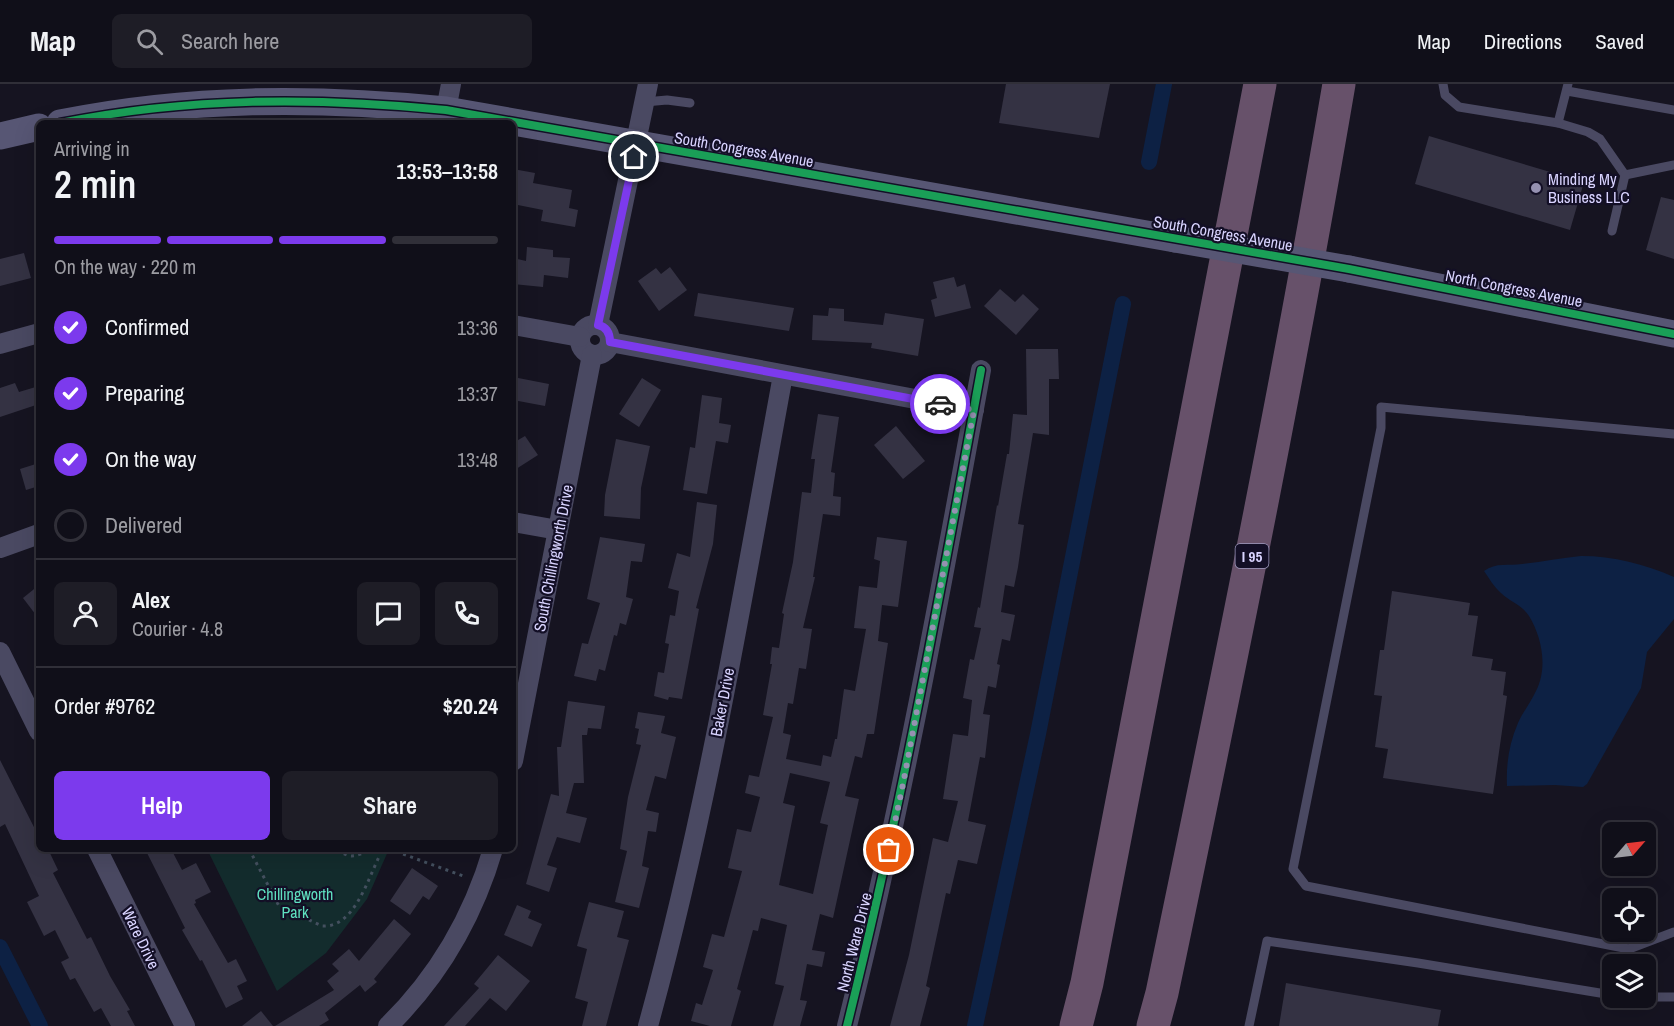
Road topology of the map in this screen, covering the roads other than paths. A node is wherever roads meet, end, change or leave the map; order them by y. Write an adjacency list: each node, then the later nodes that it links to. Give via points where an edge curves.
1 (451, 84): 8 (street)
2 (1260, 84): 50 (highway)
3 (1339, 84): 51 (highway, I 95, via 1247,585)
4 (1443, 84): 13 (lane, via 1445,95 1459,107)
5 (1567, 87): 9 (lane); 13 (lane)
6 (646, 93): 7 (lane); 16 (street)
7 (690, 103)
8 (446, 110): 10 (street, South Congress Avenue, via 311,100 243,101); 11 (street, South Congress Avenue)
9 (1674, 111)
10 (75, 120)
11 (502, 120)
12 (516, 123): 16 (street, South Congress Avenue)
13 (1558, 123): 18 (lane, via 1600,139)
14 (36, 128): 15 (street)
15 (0, 136)
16 (636, 144): 20 (street, South Congress Avenue, bridge); 21 (street)
17 (1674, 165): 18 (lane)
18 (1625, 175): 19 (lane)
19 (1612, 231)
20 (1349, 269): 24 (street, North Congress Avenue)
21 (598, 325): 25 (street, via 587,327); 26 (street, via 605,328)
22 (516, 326): 25 (street)
23 (36, 334): 27 (street)
24 (1674, 334)
25 (580, 337): 28 (street, via 582,348)
26 (610, 342): 28 (street, via 601,355); 30 (street)
27 (0, 344)
28 (592, 355): 34 (street, South Chillingworth Drive)
29 (981, 370): 31 (street, North Ware Drive)
30 (783, 375): 31 (street); 48 (street, Baker Drive, via 713,751)
31 (974, 410): 49 (street, North Ware Drive, via 903,784)
32 (1674, 434): 42 (lane, via 1381,406 1381,428 1293,869 1306,886 1629,949)
33 (516, 523): 34 (street)
34 (558, 530): 39 (street, South Chillingworth Drive)
35 (36, 535): 36 (street)
36 (0, 548)
37 (0, 652): 38 (street)
38 (36, 725)
39 (516, 745)
40 (98, 852): 46 (street, Ware Drive)
41 (492, 852): 47 (street, via 467,920 446,957)
42 (1674, 932)
43 (1602, 993): 52 (lane, via 1267,941)
44 (1656, 997): 45 (lane)
45 (1674, 997)
46 (185, 1026)
47 (388, 1026)
48 (648, 1026)
49 (847, 1026)
50 (1076, 1026)
51 (1153, 1026)
52 (1249, 1026)

